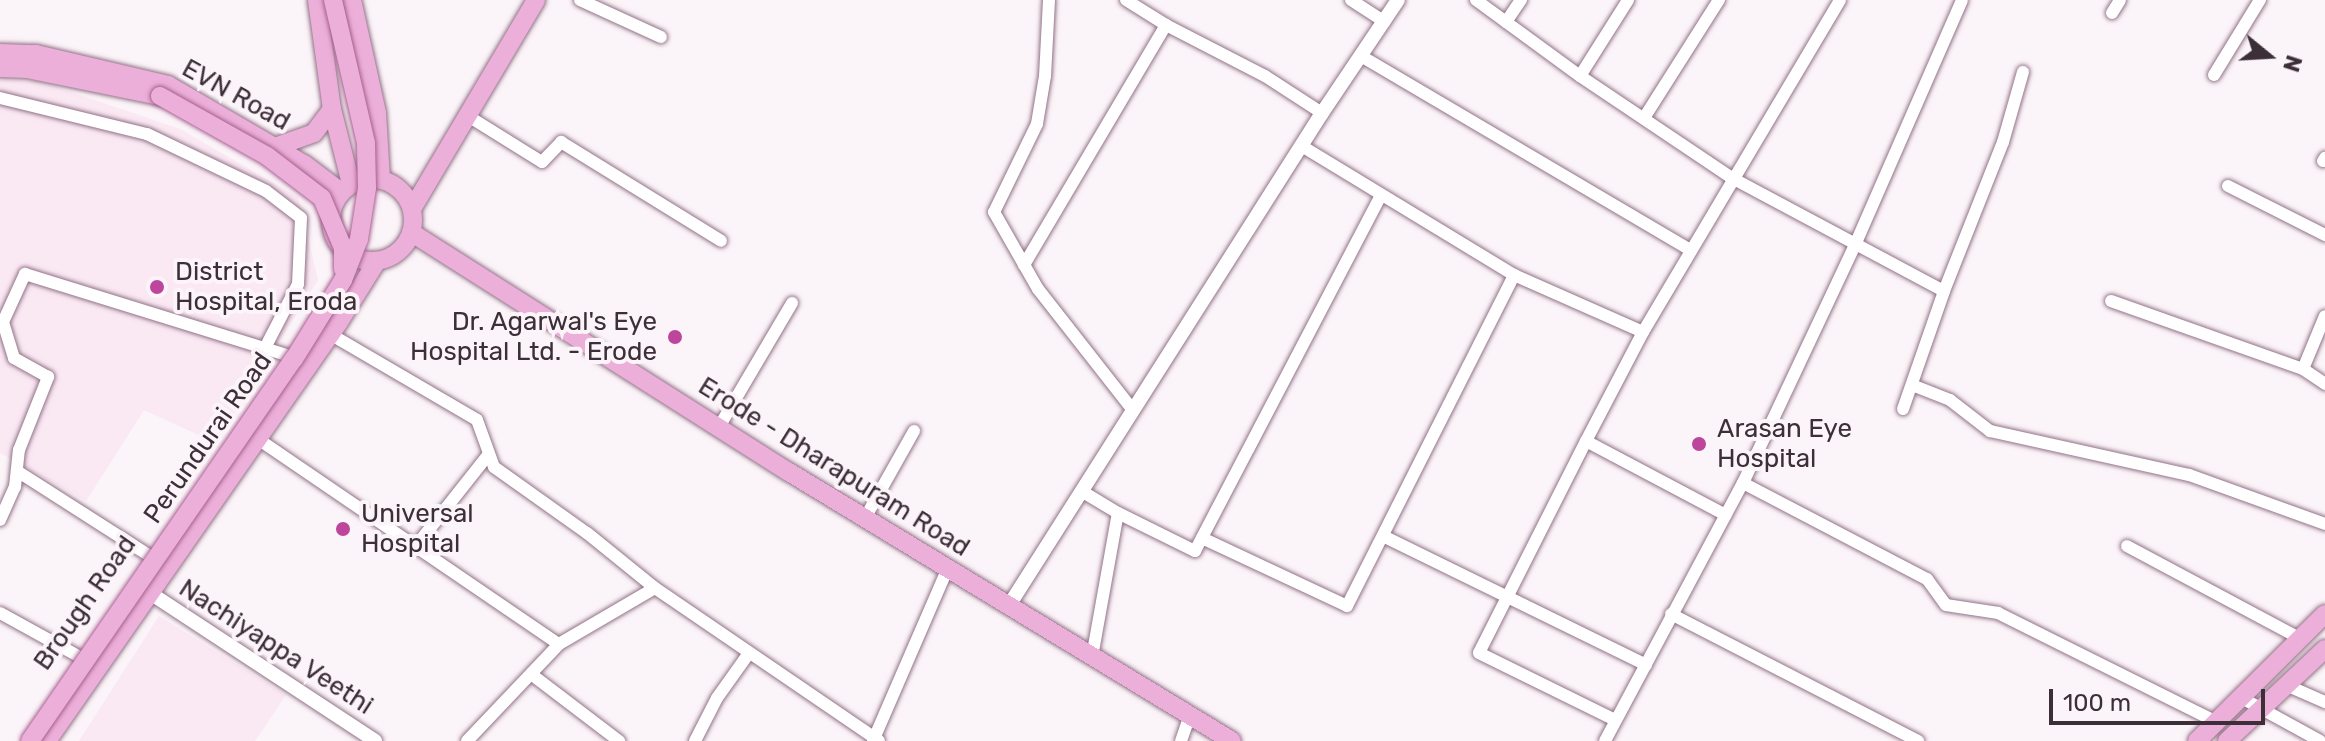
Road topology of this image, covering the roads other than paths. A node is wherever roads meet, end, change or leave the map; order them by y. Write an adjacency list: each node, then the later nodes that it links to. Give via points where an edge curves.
1 (317, 0): 31 (main road)
2 (333, 0): 52 (main road, Perundurai Road, bridge, via 366,158 359,239)
3 (343, 0): 111 (main road, Perundurai Road, via 366,95 376,187 368,237 347,298)
4 (352, 0): 38 (main road, via 377,113)
5 (536, 0): 33 (main road)
6 (580, 0): 23 (street)
7 (1049, 0): 50 (street, via 1037,124 994,212)
8 (1126, 0): 22 (street)
9 (1351, 0): 20 (street)
10 (1398, 0): 20 (street)
11 (1476, 0): 21 (street)
12 (1521, 0): 21 (street)
13 (1628, 0): 29 (street)
14 (1719, 0): 34 (street)
15 (1840, 0): 37 (street)
16 (1962, 0): 46 (street)
17 (2120, 0): 19 (street)
18 (2260, 0): 28 (street)
19 (2112, 13)
20 (1385, 22): 25 (street)
21 (1506, 22): 29 (street)
22 (1166, 25): 32 (street, via 1265,76); 50 (street)
23 (661, 37)
24 (0, 53): 36 (main road, EVN Road, via 36,54 168,85)
25 (1361, 56): 32 (street); 47 (street)
26 (0, 68): 52 (main road, bridge, via 160,96 267,156 322,198 343,248)
27 (2023, 72): 53 (street, via 2003,142)
28 (2214, 75)
29 (1580, 76): 34 (street)
30 (0, 98): 59 (street, via 147,134 266,191 301,218 298,284)
31 (332, 109): 36 (main road, via 314,133); 40 (main road)
32 (1322, 113): 35 (street)
33 (468, 116): 42 (main road); 45 (street, via 542,162 561,142)
34 (1644, 118): 37 (street)
35 (1302, 146): 41 (street); 65 (street)
36 (275, 147): 40 (main road, EVN Road)
37 (1732, 178): 46 (street); 47 (street)
38 (381, 179): 40 (main road, via 363,179); 42 (main road, via 399,187)
39 (2228, 186): 44 (street)
40 (346, 188): 48 (main road, via 331,218)
41 (1381, 195): 51 (street); 80 (street)
42 (412, 209): 43 (main road)
43 (412, 233): 49 (main road, via 402,248); 66 (main road, Erode - Dharapuram Road)
44 (2325, 235)
45 (721, 241)
46 (1855, 245): 53 (street); 72 (street)
47 (1690, 250): 57 (street)
48 (345, 252): 49 (main road); 60 (main road, Brough Road, via 315,319)
49 (377, 261): 58 (main road, Brough Road)
50 (1024, 265): 65 (street)
51 (1514, 275): 57 (street); 79 (street)
52 (343, 280): 110 (main road, Perundurai Road, bridge)
53 (1944, 291): 63 (street)
54 (2111, 301): 61 (street)
55 (792, 303): 66 (street)
56 (2325, 316): 61 (street)
57 (1643, 332): 69 (street)
58 (330, 334): 68 (main road, Brough Road); 70 (street, via 477,420)
59 (265, 348): 60 (street); 71 (street, via 25,274 3,322 14,358 48,377 19,450)
60 (290, 356): 83 (main road, Brough Road)
61 (2303, 369): 62 (street)
62 (2325, 384)
63 (1912, 385): 64 (street); 78 (street, via 1950,400 1990,431 2189,475)
64 (1903, 409)
65 (1133, 410): 73 (street)
66 (719, 427): 76 (main road, Erode - Dharapuram Road)
67 (914, 431): 76 (street)
68 (258, 439): 81 (street); 87 (main road, Brough Road)
69 (1586, 441): 75 (street); 88 (street)
70 (489, 454): 81 (street); 86 (street, via 494,467)
71 (17, 471): 77 (street); 83 (street)
72 (1743, 483): 75 (street); 107 (street, via 1927,579 1946,605 1998,613)
73 (1083, 492): 74 (street); 89 (street)
74 (1118, 513): 80 (street, via 1195,551); 98 (street)
75 (1726, 515): 91 (street)
76 (865, 518): 84 (main road, Erode - Dharapuram Road)
77 (0, 520)
78 (2325, 524)
79 (1383, 536): 80 (street, via 1347,606); 88 (street)
80 (1202, 538)
81 (416, 546): 94 (street)
82 (2127, 546): 93 (street)
83 (150, 556): 85 (main road, Brough Road)
84 (948, 568): 89 (main road, Erode - Dharapuram Road); 108 (street)
85 (132, 581): 87 (street, Nachiyappa Veethi); 97 (main road, Brough Road)
86 (655, 588): 94 (street); 96 (street)
87 (151, 594): 112 (main road, Brough Road); 113 (street, Nachiyappa Veethi)
88 (1506, 598): 99 (street); 106 (street, via 1479,653)
89 (1008, 607): 98 (main road, Erode - Dharapuram Road)
90 (0, 613): 97 (street)
91 (1671, 614): 99 (street); 120 (street)
92 (2325, 614): 93 (main road)
93 (2299, 638): 102 (main road)
94 (559, 644): 100 (street)
95 (2325, 649): 101 (main road)
96 (749, 653): 108 (street); 116 (street)
97 (80, 657): 109 (main road, Brough Road)
98 (1092, 657): 105 (main road, Erode - Dharapuram Road)
99 (1646, 665): 106 (street)
100 (531, 674): 114 (street); 115 (street)
101 (2286, 685): 103 (street); 104 (main road)
102 (2240, 697): 104 (street); 107 (main road)
103 (2325, 702)
104 (2258, 709): 122 (main road); 123 (street)
105 (1190, 715): 117 (street); 118 (main road, Erode - Dharapuram Road)
106 (1615, 720): 119 (street)
107 (2215, 721): 121 (main road)
108 (876, 740)
109 (20, 741)
110 (30, 741)
111 (40, 741)
112 (47, 741)
113 (375, 741)
114 (467, 741)
115 (619, 741)
116 (695, 741)
117 (1181, 741)
118 (1232, 741)
119 (1605, 741)
120 (1918, 741)
121 (2197, 741)
122 (2227, 741)
123 (2320, 741)

